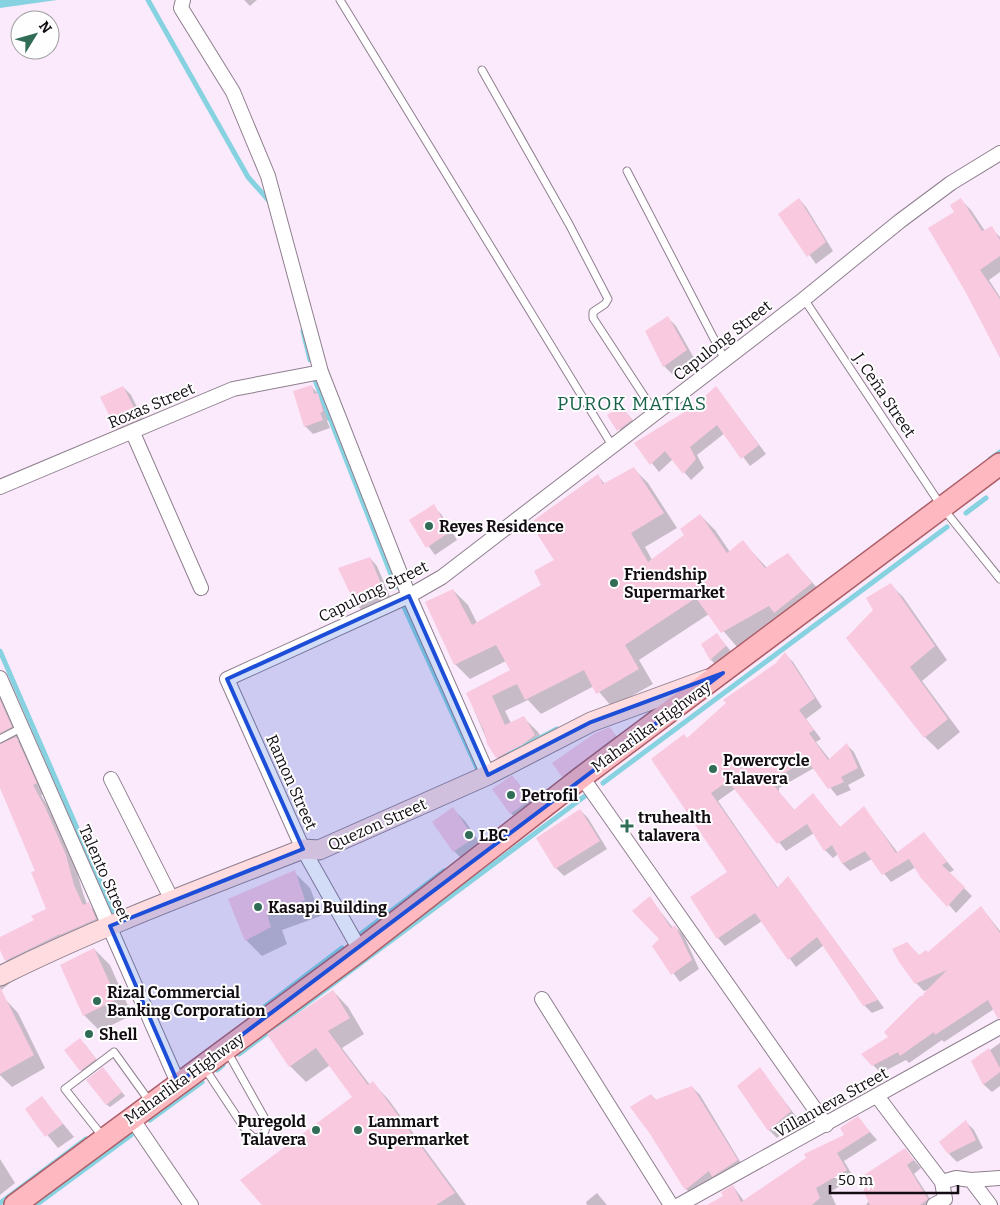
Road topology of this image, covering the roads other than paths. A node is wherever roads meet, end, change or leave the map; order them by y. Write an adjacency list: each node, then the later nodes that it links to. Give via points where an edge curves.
1 (183, 0): 8 (street, via 181,8 233,92 268,176)
2 (340, 0): 11 (lane)
3 (482, 70): 9 (lane, via 608,299 593,312 593,318)
4 (1000, 153): 6 (street, Capulong Street, via 950,183)
5 (627, 171): 7 (lane)
6 (804, 299): 7 (street, Capulong Street); 14 (lane, J. Ceña Street)
7 (725, 360): 9 (street, Capulong Street)
8 (321, 372): 10 (street, Roxas Street, via 233,389); 17 (street)
9 (655, 413): 11 (street, Capulong Street)
10 (133, 433): 13 (street, Roxas Street); 16 (street)
11 (613, 447): 17 (street, Capulong Street, via 442,577)
12 (1000, 464): 14 (main road, Maharlika Highway)
13 (0, 487)
14 (942, 507): 15 (lane, J. Ceña Street); 18 (main road, Maharlika Highway)
15 (1000, 578)
16 (202, 588)
17 (409, 596): 20 (street, Capulong Street); 23 (street)
18 (723, 673): 23 (street, Quezon Street, via 591,722); 24 (main road, Maharlika Highway)
19 (0, 678): 21 (street, Talento Street)
20 (227, 679): 26 (street, Ramon Street)
21 (21, 728): 22 (lane); 28 (street, Talento Street)
22 (0, 739)
23 (488, 775): 26 (street, Quezon Street, via 319,850)
24 (582, 777): 29 (main road, Maharlika Highway); 39 (street)
25 (111, 780): 27 (street)
26 (303, 849): 27 (street, Quezon Street); 29 (street, Ramon Street)
27 (172, 900): 28 (street, Quezon Street)
28 (110, 926): 30 (street, Quezon Street); 35 (street, Talento Street)
29 (360, 950): 33 (main road, Maharlika Highway)
30 (0, 976)
31 (542, 999): 46 (street)
32 (1000, 1028): 36 (street, Villanueva Street)
33 (225, 1048): 34 (main road, Maharlika Highway); 34 (lane, via 264,1117 267,1126 264,1134 254,1138 247,1132)
34 (202, 1065): 35 (main road, Maharlika Highway)
35 (178, 1082): 37 (main road, Maharlika Highway)
36 (877, 1096): 39 (street, Villanueva Street); 43 (street)
37 (151, 1103): 38 (main road, Maharlika Highway); 40 (lane, via 114,1052 65,1089)
38 (132, 1117): 40 (main road, Maharlika Highway); 45 (street)
39 (826, 1125): 47 (street, Villanueva Street)
40 (103, 1138): 44 (main road, Maharlika Highway)
41 (1000, 1178): 42 (street)
42 (970, 1180): 43 (street, via 956,1178); 49 (street)
43 (942, 1182): 48 (street, via 945,1198)
44 (15, 1205)
45 (191, 1205)
46 (671, 1205)
47 (679, 1205)
48 (934, 1205)
49 (990, 1205)

